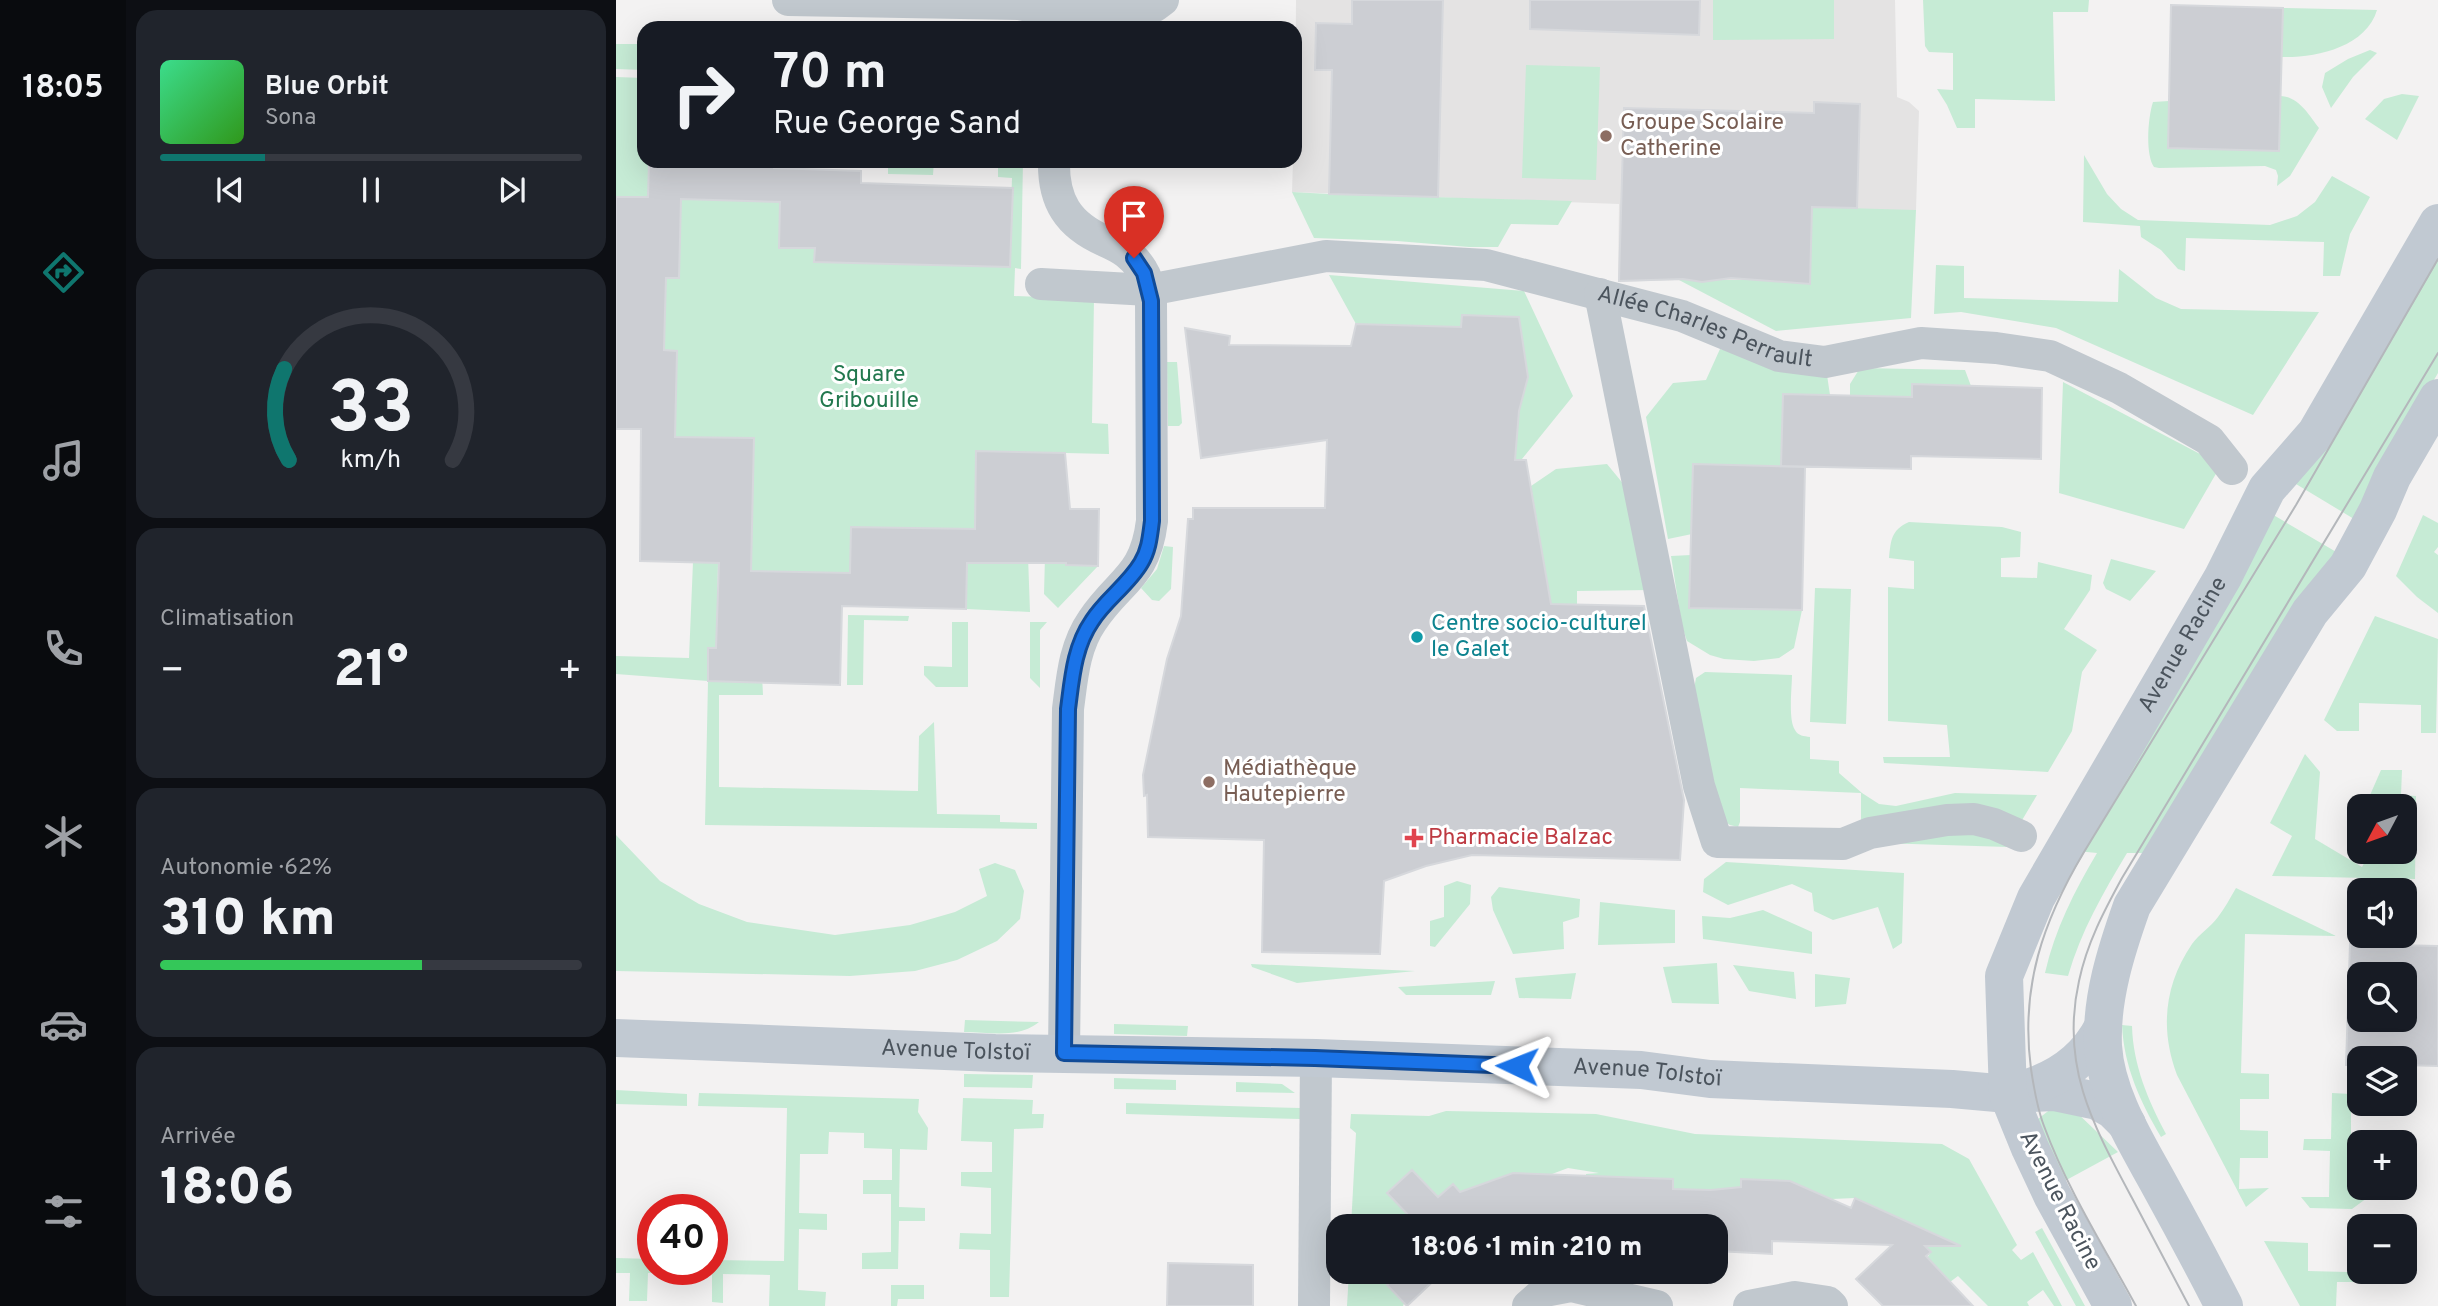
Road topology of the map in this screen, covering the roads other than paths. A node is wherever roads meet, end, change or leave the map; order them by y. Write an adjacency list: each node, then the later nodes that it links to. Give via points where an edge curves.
1 (788, 0): 3 (street, via 1019,4)
2 (1163, 0): 3 (street, via 1126,13)
3 (1058, 20)
4 (1054, 168): 8 (street, via 1057,195 1066,212 1076,225 1134,258)
5 (2438, 223): 16 (street, Avenue Racine, via 2316,433 2267,489 2222,577 2036,898 2004,976)
6 (1041, 284): 8 (street)
7 (1600, 294): 8 (street, via 1486,265 1326,256); 10 (street, Allée Charles Perrault, via 1682,316 1779,356 1825,362 1920,343 2050,356 2119,388 2209,440); 11 (street, Allée Charles Perrault, via 1699,786 1717,842 1843,844 1870,833 1961,819 1994,824)
8 (1150, 295): 14 (street, via 1149,543 1141,563 1092,620 1082,639 1068,709)
9 (2438, 398): 12 (street, Avenue Racine, via 2348,566 2310,612 2132,906 2115,954)
10 (2232, 469)
11 (2021, 836)
12 (2103, 1027): 16 (street, Avenue Racine, via 2087,1052 2064,1072); 17 (street, Avenue Racine, via 2107,1069)
13 (616, 1038): 14 (street, Avenue Tolstoï)
14 (1064, 1053): 15 (street, Avenue Tolstoï)
15 (1315, 1058): 16 (street, Avenue Tolstoï, via 1641,1070 1710,1079); 18 (street)
16 (2008, 1094): 17 (street, Avenue Racine, via 2054,1092 2083,1097 2113,1110); 23 (street, Avenue Racine, via 2052,1195)
17 (2127, 1124): 24 (street, Avenue Racine)
18 (1314, 1306)
19 (1528, 1306): 20 (street, via 1545,1291 1572,1286)
20 (1657, 1306)
21 (1749, 1306): 22 (street, via 1795,1297)
22 (1832, 1306)
23 (2113, 1306)
24 (2224, 1306)

